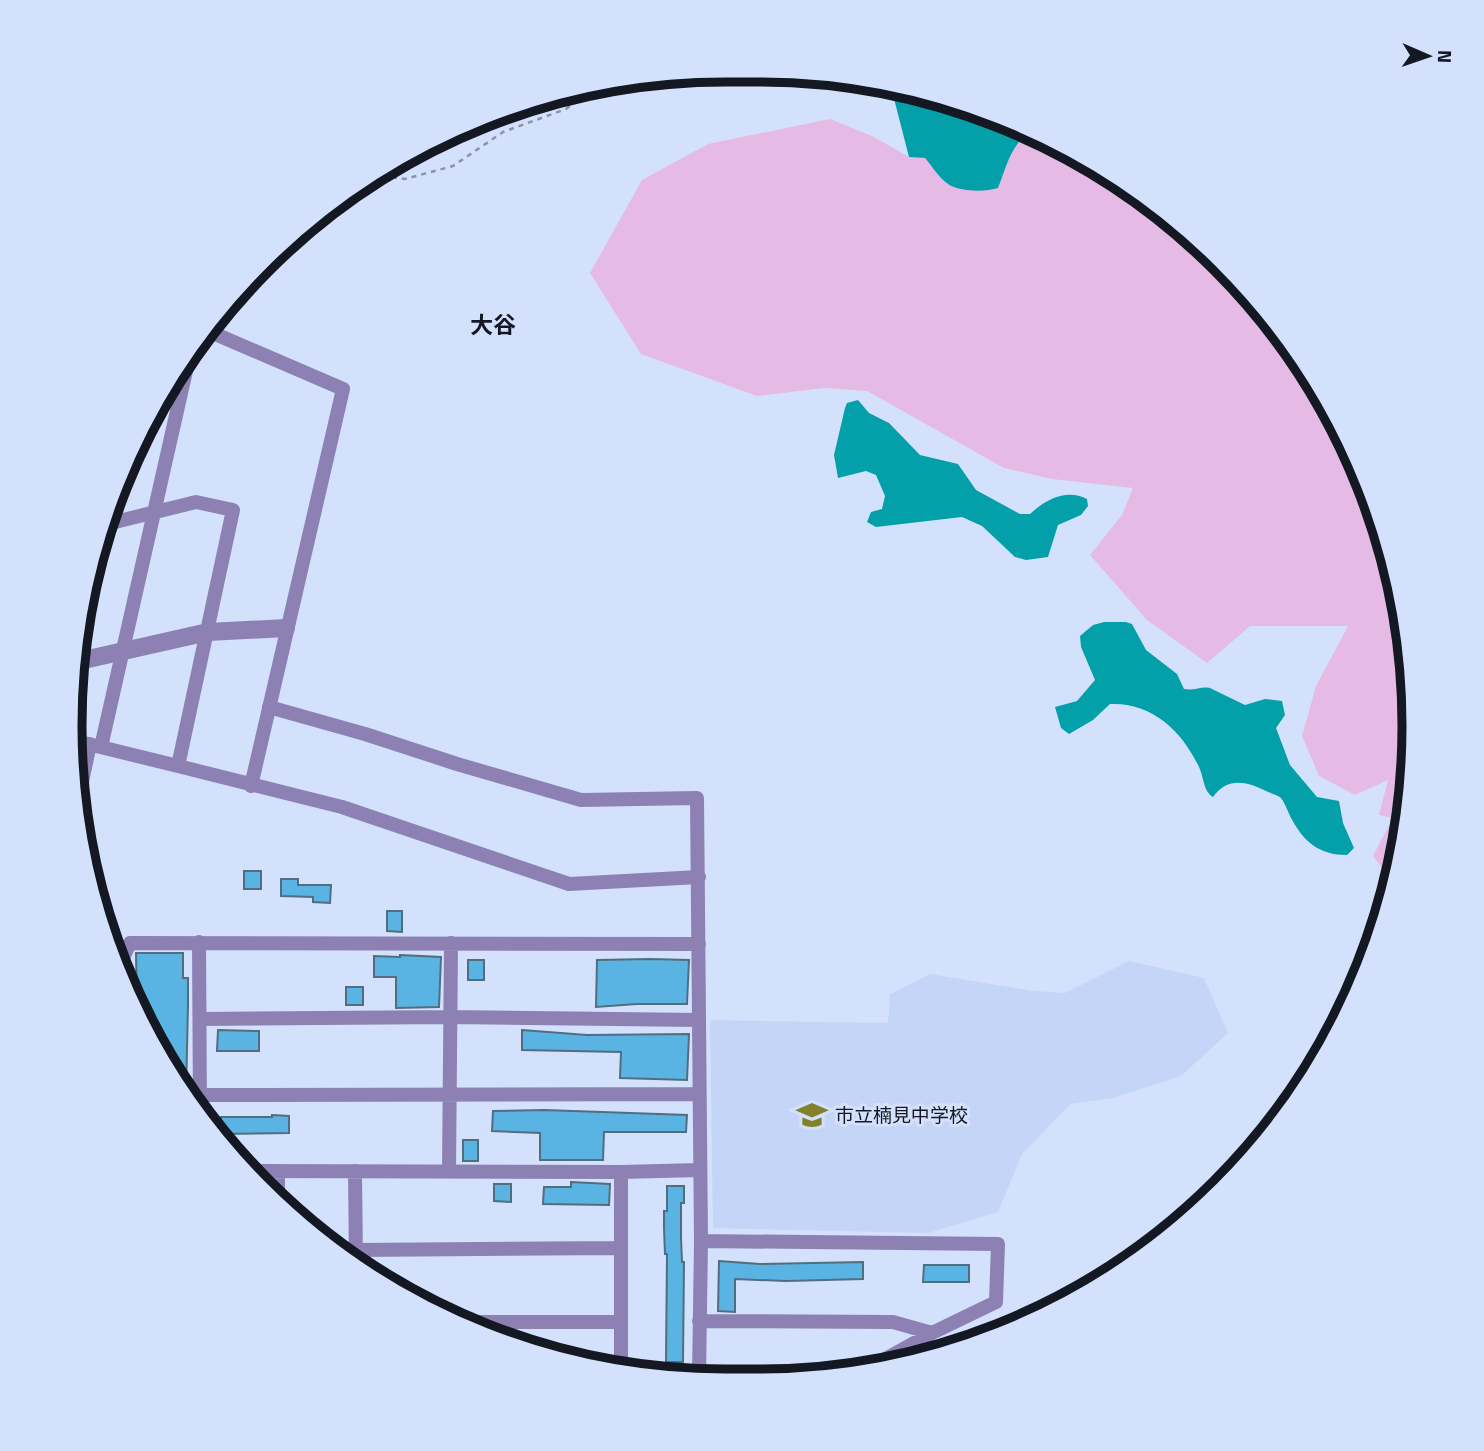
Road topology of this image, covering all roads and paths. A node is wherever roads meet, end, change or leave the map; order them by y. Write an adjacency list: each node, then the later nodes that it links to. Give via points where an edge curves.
1 (578, 100): 2 (path, via 566,109 503,132 453,166 405,179)
2 (390, 177)
3 (215, 334): 7 (street, via 343,389)
4 (184, 378): 5 (street)
5 (154, 512): 6 (street); 8 (street, via 196,502 233,510); 9 (street)
6 (115, 522)
7 (286, 628): 8 (street); 11 (street)
8 (208, 632): 9 (street); 14 (street)
9 (122, 652): 10 (street); 13 (street)
10 (86, 660)
11 (269, 707): 16 (street); 17 (street, via 581,800 697,798)
12 (83, 743): 13 (street)
13 (96, 746): 14 (street); 15 (street)
14 (178, 766): 16 (street)
15 (85, 777)
16 (251, 786): 17 (street, via 342,807 569,884)
17 (699, 877): 20 (street)
18 (199, 942): 19 (street); 21 (street, via 130,943); 23 (street)
19 (451, 943): 20 (street); 22 (street)
20 (699, 944): 24 (street)
21 (124, 955)
22 (452, 1017): 23 (street); 24 (street); 25 (street)
23 (200, 1019): 27 (street)
24 (699, 1020): 26 (street)
25 (449, 1094): 26 (street); 27 (street); 32 (street)
26 (698, 1094): 28 (street)
27 (200, 1096)
28 (699, 1170): 33 (street); 35 (street)
29 (262, 1171): 30 (street)
30 (278, 1171): 31 (street); 34 (street)
31 (355, 1171): 32 (street); 37 (street)
32 (449, 1171): 33 (street)
33 (621, 1172): 36 (street)
34 (278, 1187)
35 (701, 1241): 39 (street); 42 (street, via 998,1244 996,1302)
36 (620, 1248): 38 (street); 41 (street)
37 (356, 1251)
38 (362, 1256)
39 (699, 1321): 42 (street, via 893,1322); 45 (street)
40 (484, 1322): 41 (street)
41 (621, 1322): 44 (street)
42 (932, 1333): 43 (street)
43 (895, 1354)
44 (621, 1360)
45 (699, 1368)

